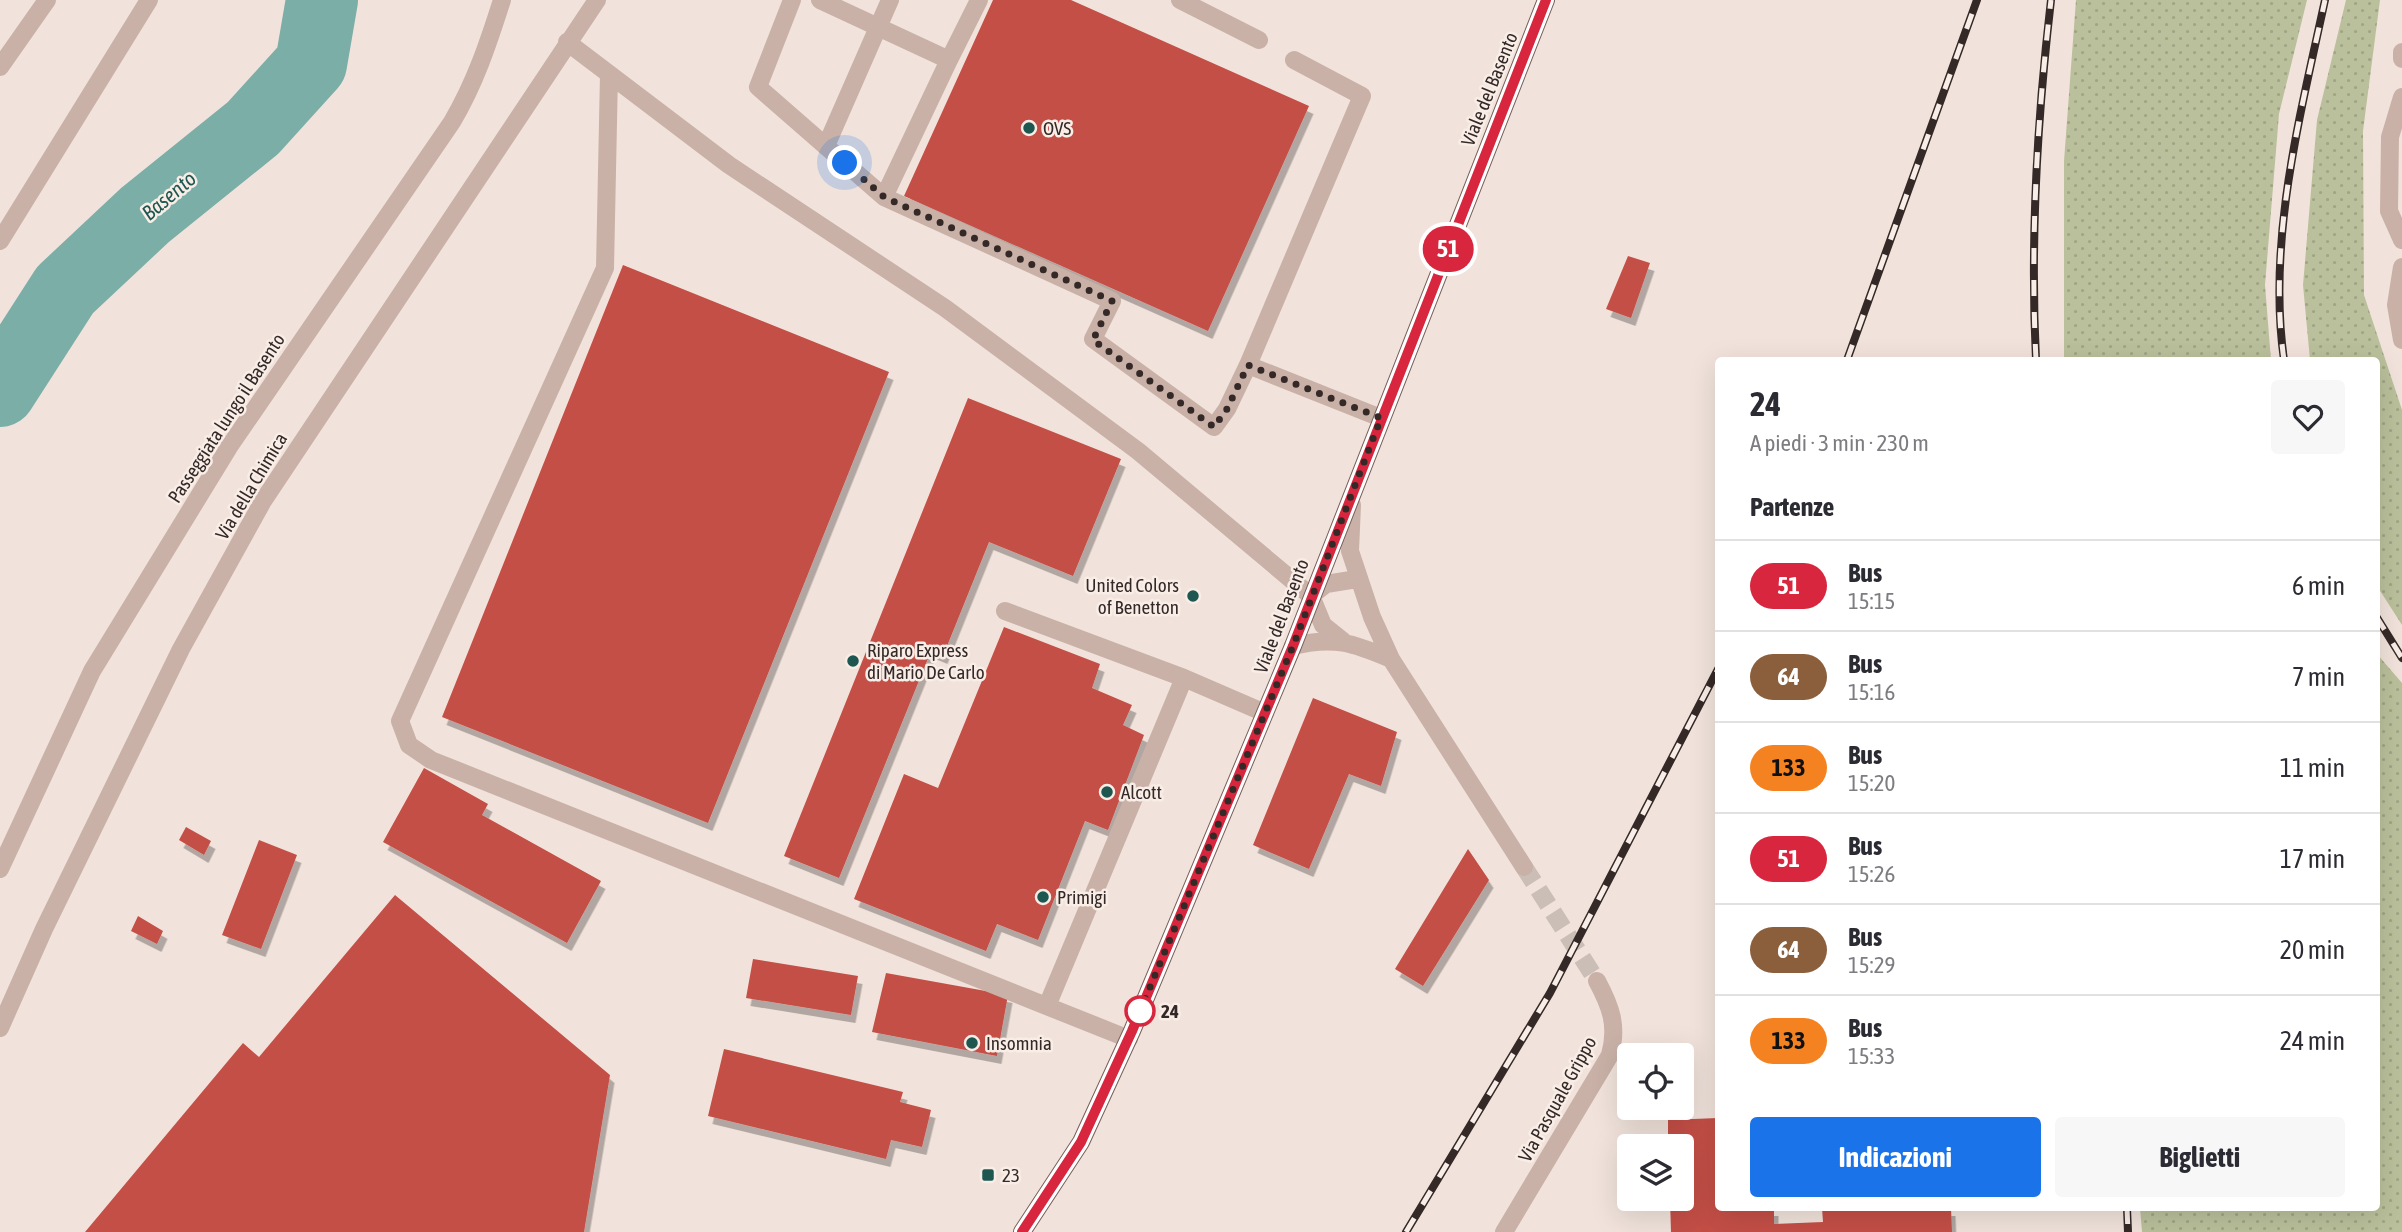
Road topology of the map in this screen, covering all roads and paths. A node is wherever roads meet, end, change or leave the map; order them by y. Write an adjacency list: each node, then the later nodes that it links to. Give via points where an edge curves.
1 (47, 0): 18 (street)
2 (149, 0): 24 (street)
3 (502, 0): 39 (street, Passeggiata lungo il Basento, via 476,79 452,122 229,447 92,671)
4 (597, 0): 13 (street, Via della Chimica)
5 (792, 0): 21 (street, via 758,87)
6 (820, 0): 11 (street)
7 (890, 0): 11 (street)
8 (979, 0): 16 (street)
9 (1180, 0): 12 (street)
10 (1546, 0): 28 (main road, Viale del Basento)
11 (877, 28): 16 (street); 21 (street)
12 (1259, 40)
13 (567, 42): 19 (street); 42 (street, Via della Chimica, via 263,501 181,649)
14 (2402, 52): 15 (street)
15 (2402, 59)
16 (949, 60): 22 (street)
17 (1294, 60): 27 (street, via 1362,96)
18 (0, 67)
19 (609, 74): 31 (street, via 729,165 945,308 1117,435); 41 (street, via 606,268 400,721 409,745 431,760)
20 (2402, 97): 23 (street, via 2390,137 2389,211)
21 (826, 146): 22 (street)
22 (884, 197): 27 (street, via 1112,301 1093,340 1214,427)
23 (2402, 240)
24 (0, 241)
25 (2402, 267): 26 (street, via 2396,305)
26 (2402, 340)
27 (1248, 365): 28 (street)
28 (1381, 418): 29 (main road, Viale del Basento)
29 (1356, 482): 30 (street, via 1349,524); 31 (main road, Viale del Basento)
30 (1357, 579): 31 (street, via 1326,584); 35 (street)
31 (1311, 596): 33 (street, via 1323,625); 34 (main road, Viale del Basento)
32 (1005, 611): 36 (street)
33 (1343, 641): 34 (street, via 1317,640); 35 (street)
34 (1293, 646): 37 (main road, Viale del Basento)
35 (1391, 659): 38 (street)
36 (1184, 678): 37 (street); 41 (street)
37 (1265, 713): 43 (main road, Viale del Basento)
38 (1524, 867)
39 (0, 869)
40 (1597, 981): 45 (street, Via Pasquale Grippo, via 1611,1005 1615,1027 1610,1055)
41 (1047, 1006): 43 (street)
42 (0, 1028)
43 (1129, 1039): 44 (main road, Viale del Basento, via 1081,1142)
44 (1022, 1232)
45 (1504, 1232)

